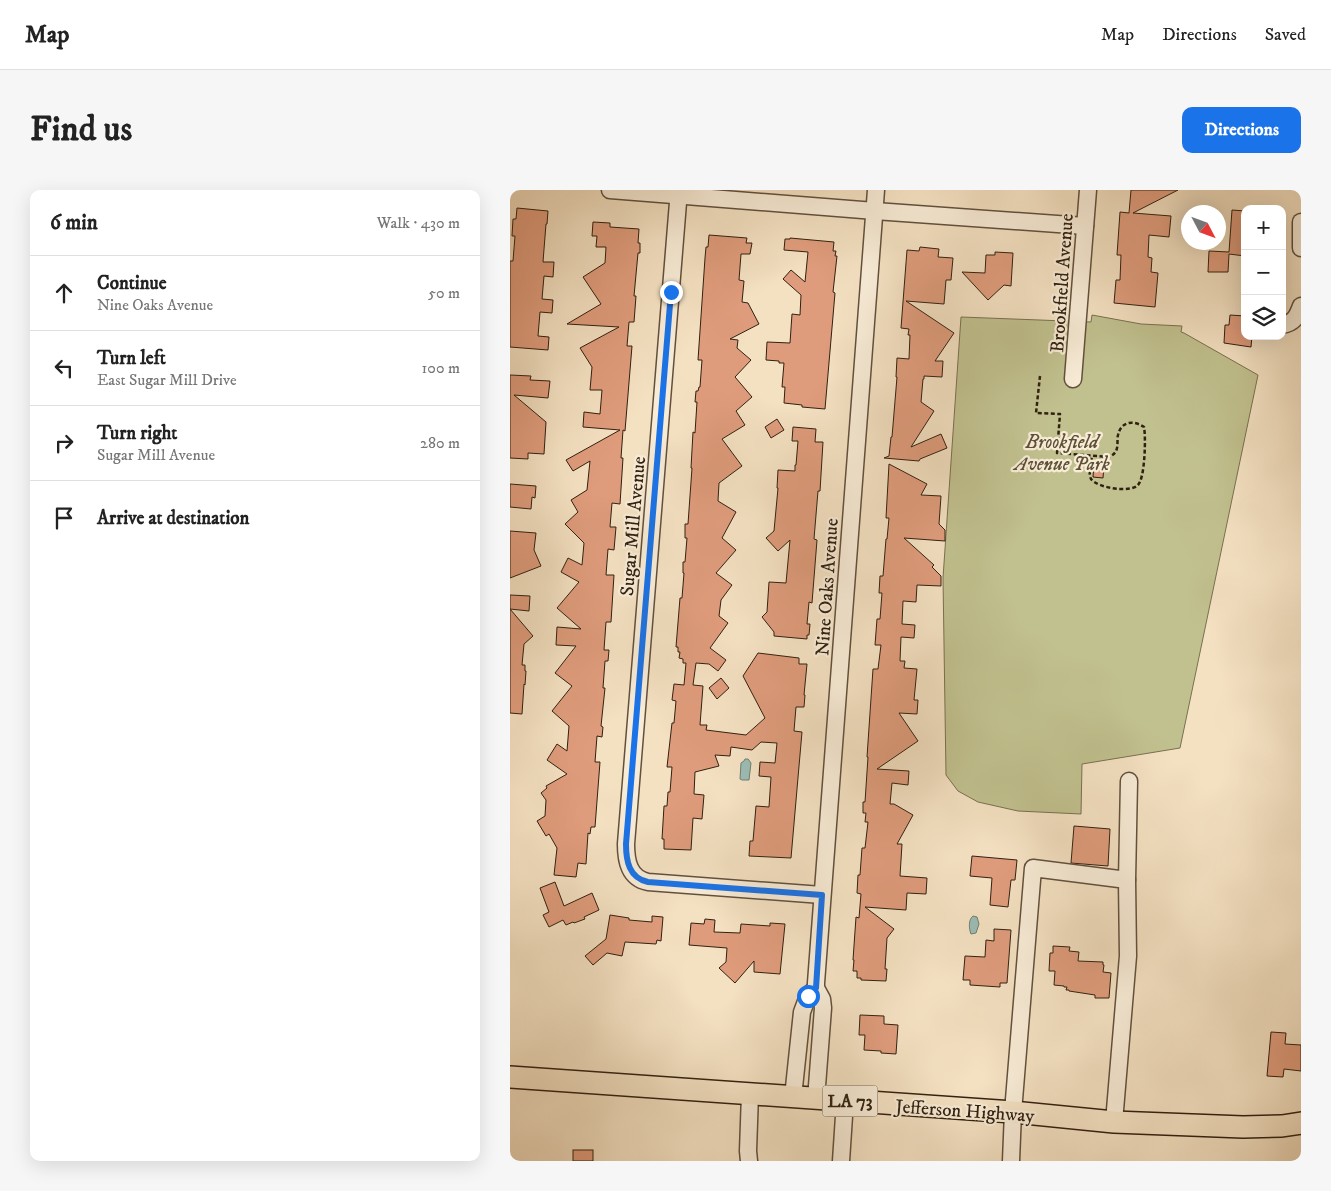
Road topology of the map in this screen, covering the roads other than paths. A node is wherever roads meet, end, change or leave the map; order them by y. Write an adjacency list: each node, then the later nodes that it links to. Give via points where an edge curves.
1 (610, 190): 4 (street)
2 (876, 190): 5 (street, Nine Oaks Avenue)
3 (1088, 190): 7 (street, Brookfield Avenue)
4 (678, 193): 5 (street); 14 (street, Sugar Mill Avenue, via 626,844 628,866 634,875 648,882)
5 (875, 211): 7 (street); 14 (street, Nine Oaks Avenue)
6 (1301, 222): 8 (street)
7 (1085, 226): 11 (street, Brookfield Avenue)
8 (1301, 248)
9 (1301, 306): 10 (street, via 1294,322)
10 (1286, 324)
11 (1073, 378)
12 (1129, 781): 13 (street)
13 (1127, 880): 21 (street, via 1033,868); 22 (street, via 1128,956)
14 (822, 895): 15 (street, Nine Oaks Avenue)
15 (816, 988): 18 (street, Nine Oaks Avenue, via 808,996 802,1012); 19 (street, Nine Oaks Avenue, via 823,1008)
16 (510, 1077): 17 (main road, Jefferson Highway / LA 73)
17 (750, 1094): 18 (main road, Jefferson Highway / LA 73); 24 (street)
18 (793, 1097): 19 (main road, Jefferson Highway / LA 73)
19 (816, 1099): 20 (main road, Jefferson Highway / LA 73)
20 (845, 1101): 21 (main road, Jefferson Highway / LA 73); 25 (street)
21 (1013, 1112): 22 (main road, Jefferson Highway / LA 73); 26 (street)
22 (1114, 1122): 23 (main road, Jefferson Highway / LA 73, via 1243,1127)
23 (1301, 1123)
24 (749, 1161)
25 (841, 1161)
26 (1011, 1161)

